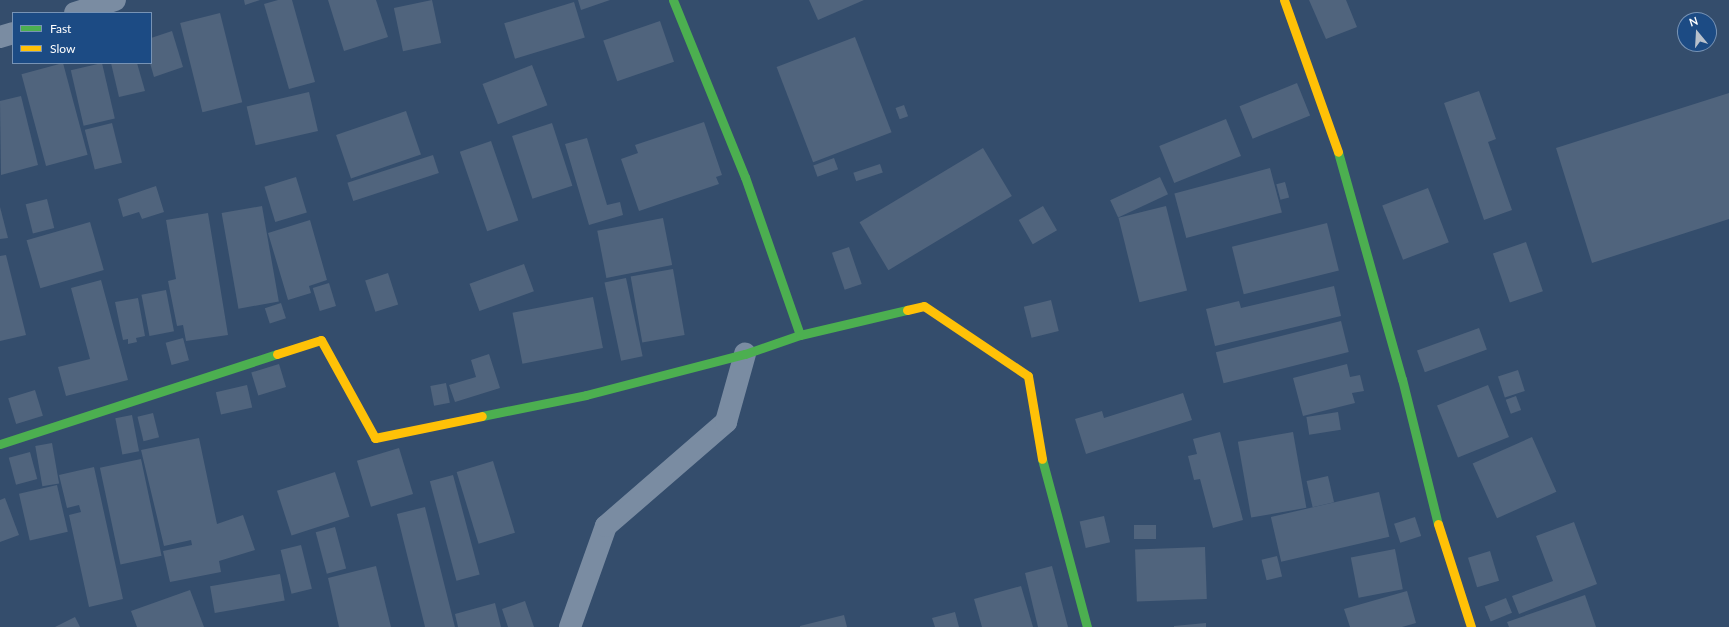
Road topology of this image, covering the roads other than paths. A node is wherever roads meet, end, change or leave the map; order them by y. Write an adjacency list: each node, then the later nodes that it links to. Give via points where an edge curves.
1 (115, 0): 4 (street)
2 (673, 0): 7 (street, via 745,177)
3 (1284, 0): 12 (street, via 1339,154 1402,380 1438,526)
4 (78, 12)
5 (12, 33): 6 (street)
6 (0, 37)
7 (800, 335): 8 (street); 11 (street, via 924,306 1028,376 1043,467)
8 (745, 354): 9 (street, via 586,395 374,438 321,340); 10 (street, via 726,422 606,526)
9 (0, 444)
10 (570, 627)
11 (1087, 627)
12 (1471, 627)

